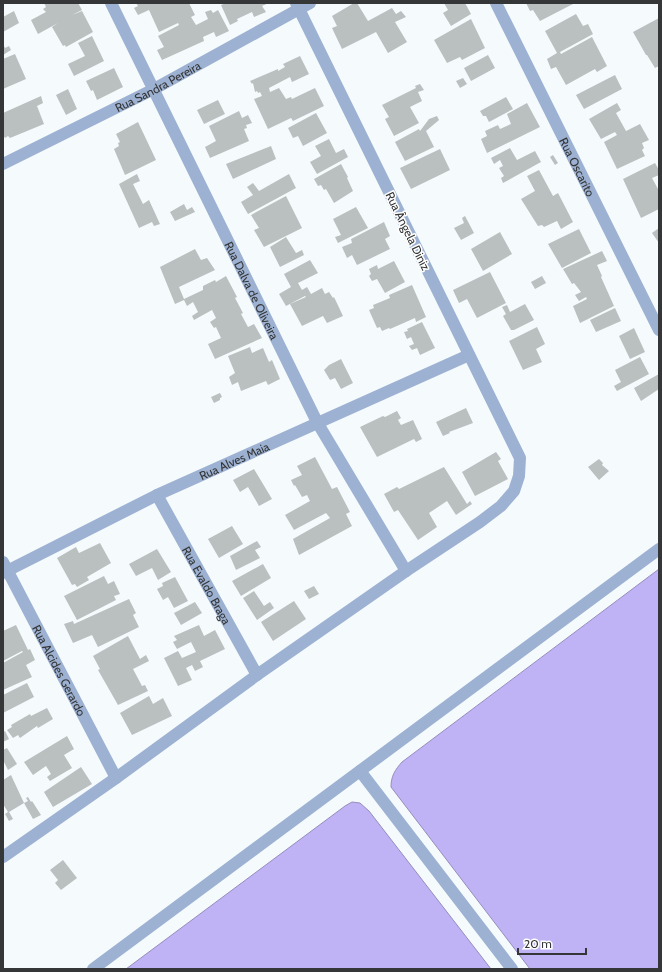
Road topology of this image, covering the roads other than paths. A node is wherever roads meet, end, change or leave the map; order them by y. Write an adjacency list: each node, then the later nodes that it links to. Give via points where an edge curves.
1 (110, 3): 5 (street, Rua Dalva de Oliveira)
2 (310, 3): 4 (street, Rua Sandra Pereira)
3 (496, 3): 7 (street, Rua Oscarito)
4 (297, 6): 5 (street, Rua Sandra Pereira); 8 (street, Rua Ângela Diniz)
5 (154, 89): 6 (street, Rua Sandra Pereira); 9 (street, Rua Dalva de Oliveira)
6 (3, 164)
7 (659, 330)
8 (469, 355): 9 (street, Rua Alves Maia); 13 (street, Rua Ângela Diniz, via 520,458 519,476 514,490 501,506)
9 (317, 422): 10 (street, Rua Alves Maia); 13 (street, Rua Dalva de Oliveira)
10 (157, 495): 12 (street, Rua Alves Maia); 14 (street, Rua Evaldo Braga)
11 (659, 549): 15 (street)
12 (4, 569): 16 (street, Rua Alcides Gerardo)
13 (406, 571): 14 (street)
14 (257, 675): 16 (street)
15 (360, 771): 18 (street); 19 (street)
16 (116, 778): 17 (street)
17 (3, 856)
18 (93, 969)
19 (512, 969)

